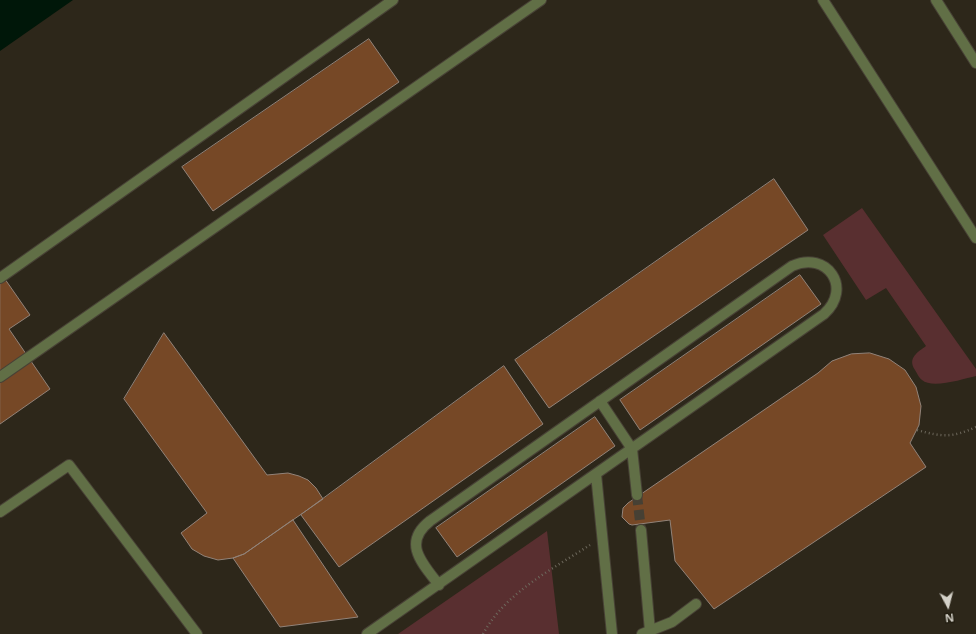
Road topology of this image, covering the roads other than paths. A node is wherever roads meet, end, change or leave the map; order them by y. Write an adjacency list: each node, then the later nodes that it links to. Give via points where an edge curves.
1 (393, 0): 7 (street)
2 (541, 0): 8 (street)
3 (823, 0): 6 (street)
4 (936, 0): 5 (street)
5 (976, 63)
6 (976, 238)
7 (0, 278)
8 (4, 374)
9 (600, 401): 10 (street); 10 (street, via 792,266 805,262 818,263 827,268 832,275 837,292 831,308); 15 (street, via 422,527 415,544 417,554)
10 (632, 449): 11 (street); 12 (street)
11 (596, 474): 15 (street); 20 (street)
12 (637, 495)
13 (0, 512): 18 (street, via 69,465)
14 (642, 530): 17 (street)
15 (438, 585): 19 (street)
16 (696, 604): 17 (street, via 672,622)
17 (646, 632)
18 (197, 634)
19 (367, 634)
20 (612, 634)

